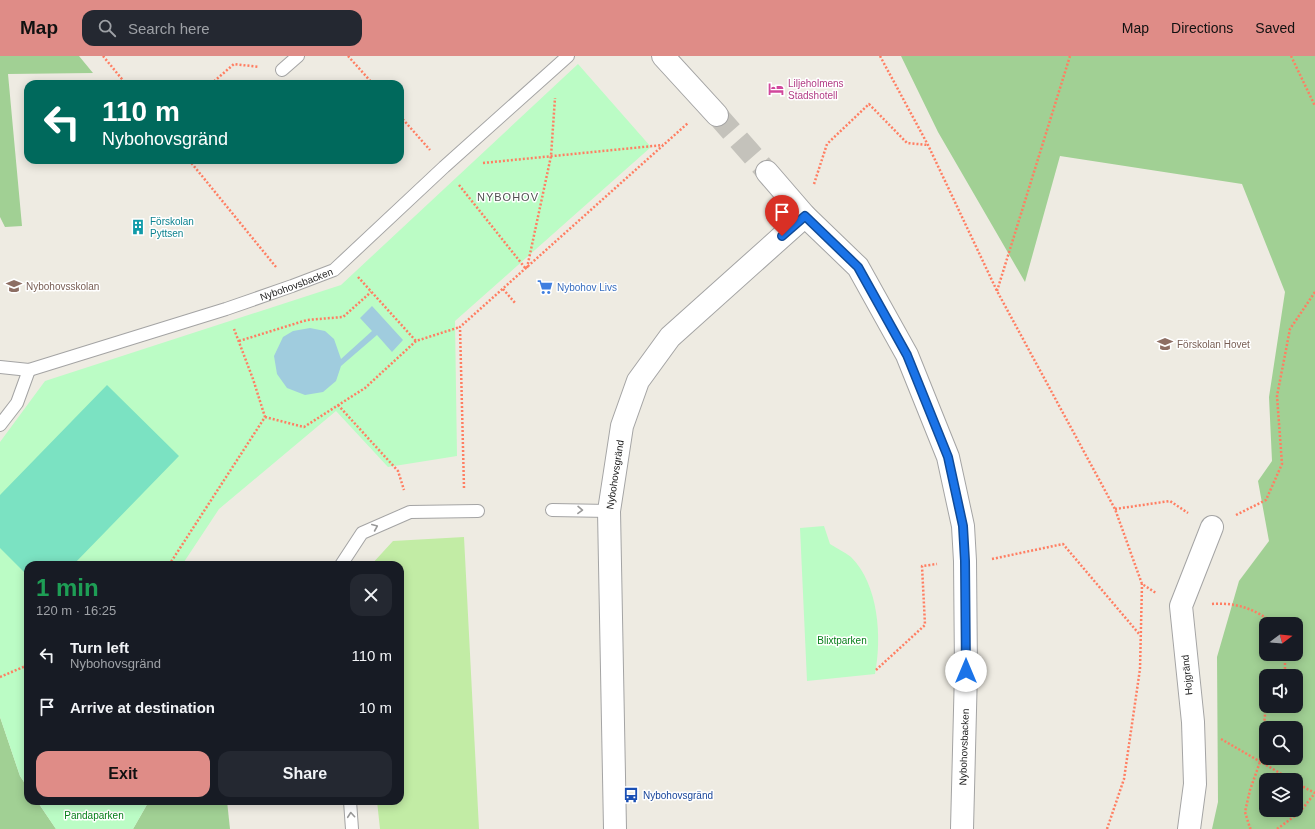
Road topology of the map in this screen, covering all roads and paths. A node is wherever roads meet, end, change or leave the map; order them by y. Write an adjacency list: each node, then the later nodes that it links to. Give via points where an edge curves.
1 (103, 56): 11 (path)
2 (298, 56): 10 (lane)
3 (348, 56): 13 (path)
4 (568, 56): 9 (lane, Nybohovsbacken)
5 (663, 56): 15 (street)
6 (880, 56): 18 (path)
7 (1070, 56): 28 (path)
8 (1291, 56): 14 (path)
9 (557, 66): 19 (path); 21 (lane, Nybohovsbacken)
10 (282, 70): 12 (path, via 234,64)
11 (123, 80)
12 (216, 80)
13 (369, 80)
14 (1315, 106)
15 (713, 110): 17 (path)
16 (404, 121): 21 (path)
17 (663, 145): 19 (path); 25 (path)
18 (928, 145): 23 (path, via 907,143 870,104 827,144); 28 (path)
19 (551, 156): 21 (path); 25 (path)
20 (191, 164): 26 (path)
21 (444, 167): 24 (lane, Nybohovsbacken); 25 (path)
22 (767, 172): 23 (street, Nybohovsbacken)
23 (805, 216): 45 (street, Nybohovsgränd, via 670,337 638,381 622,426); 69 (street, Nybohovsbacken, via 858,267 907,355 948,457 963,526 965,561 966,671)
24 (344, 261): 26 (lane, Nybohovsbacken, via 334,270); 29 (path)
25 (526, 268): 27 (path)
26 (292, 286): 32 (lane, Nybohovsbacken)
27 (503, 289): 31 (path); 33 (path)
28 (997, 291): 41 (path)
29 (371, 292): 34 (path); 35 (path, via 343,317 308,320)
30 (1315, 292): 47 (path, via 1290,329 1277,396 1282,464 1266,500)
31 (516, 304)
32 (226, 309): 35 (path); 37 (lane, Nybohovsbacken)
33 (460, 327): 34 (path); 43 (path)
34 (416, 341): 38 (path, via 365,388)
35 (239, 342): 39 (path)
36 (0, 367): 37 (lane, Nybohovsbacken)
37 (29, 370): 40 (lane, via 17,403)
38 (338, 405): 39 (path, via 304,427); 46 (path, via 398,471)
39 (265, 417): 49 (path)
40 (0, 425)
41 (1115, 509): 47 (path, via 1170,502); 52 (path)
42 (552, 510): 45 (lane, one-way to 45)
43 (465, 511): 44 (lane); 46 (lane)
44 (478, 511)
45 (609, 511): 68 (street, Nybohovsgränd)
46 (410, 512): 50 (lane, one-way to 46, via 362,532)
47 (1212, 527): 53 (street, Hojgränd)
48 (987, 560): 55 (path, via 1064,544)
49 (172, 561)
50 (344, 561)
51 (922, 566): 57 (path, via 925,625)
52 (1142, 584): 53 (path); 55 (path)
53 (1181, 606): 54 (path, via 1222,603 1252,608); 71 (street, Hojgränd, via 1195,784)
54 (1264, 617)
55 (1140, 635): 70 (path, via 1140,669 1124,779)
56 (24, 667): 58 (path)
57 (876, 670)
58 (0, 677)
59 (1216, 736): 60 (path)
60 (1259, 761)
61 (1259, 765): 72 (path, via 1245,812)
62 (1265, 765): 63 (path)
63 (1280, 773)
64 (1303, 787): 65 (path)
65 (1315, 793): 73 (path, via 1299,813)
66 (350, 805): 67 (lane, one-way to 66)
67 (352, 829)
68 (615, 829)
69 (962, 829)
70 (1107, 829)
71 (1189, 829)
72 (1252, 829)
73 (1277, 829)

